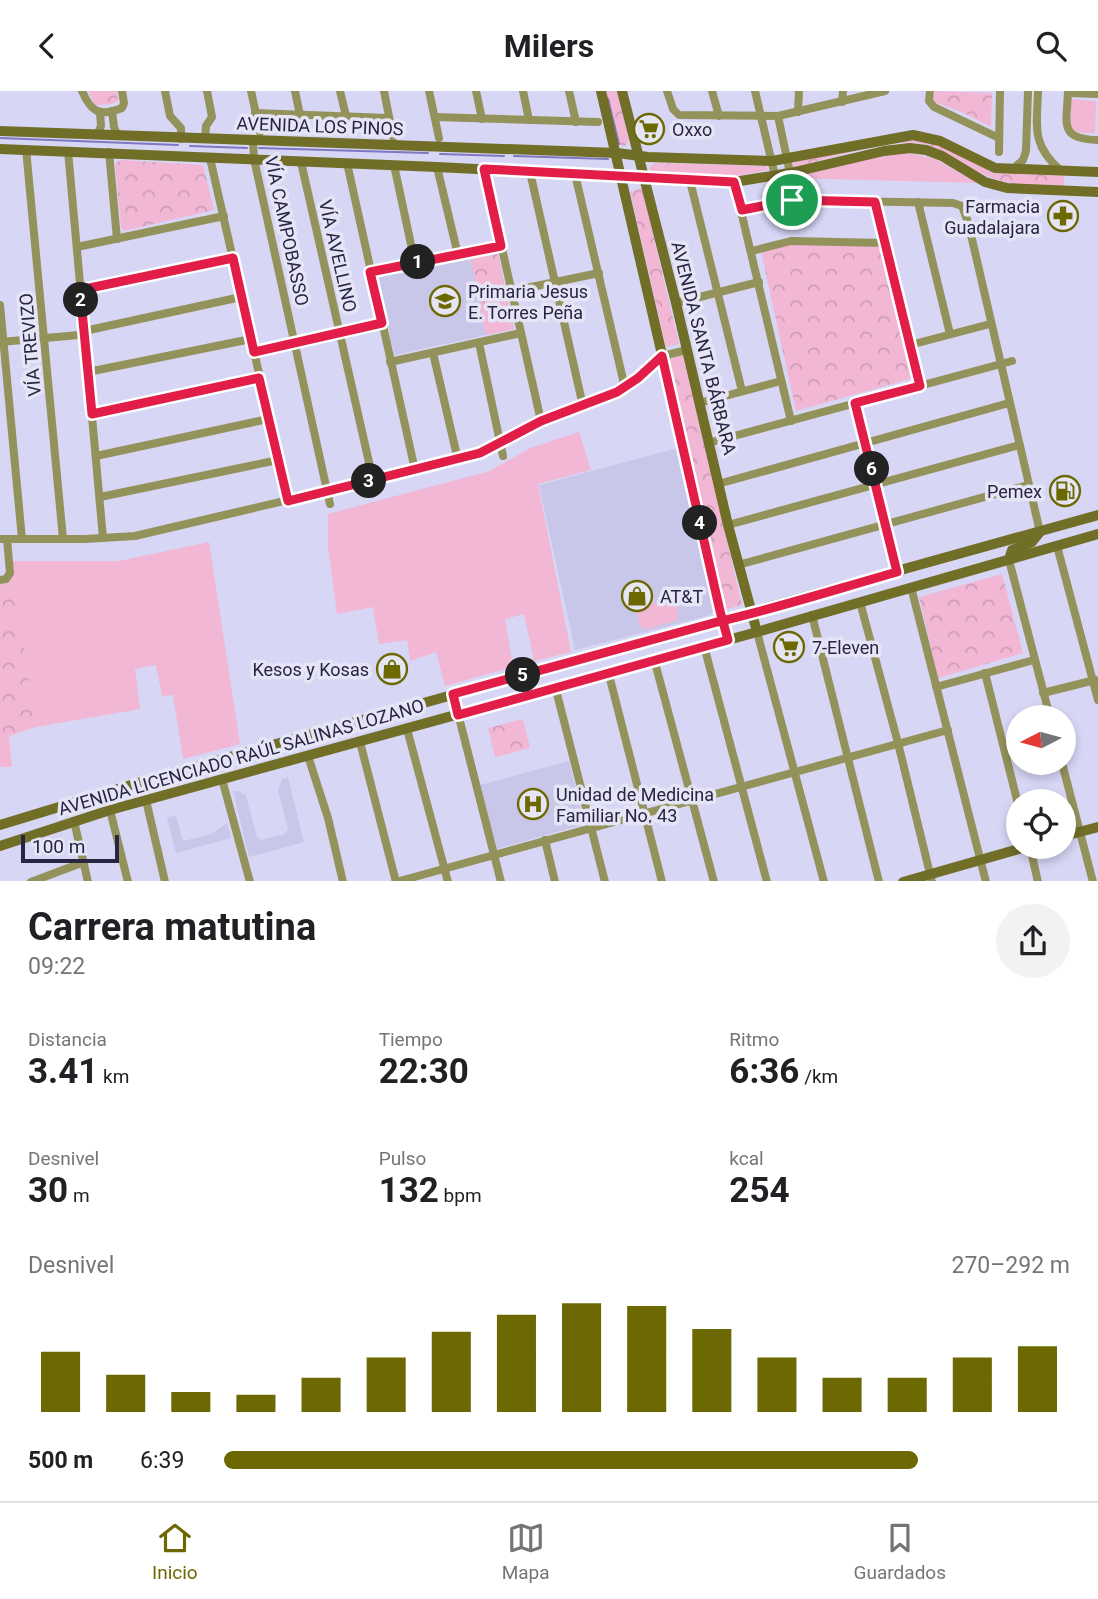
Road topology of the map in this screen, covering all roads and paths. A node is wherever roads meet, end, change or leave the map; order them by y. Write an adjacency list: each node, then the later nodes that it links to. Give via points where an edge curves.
1 (82, 91): 30 (street, via 90,107)
2 (122, 91): 29 (street, via 124,105)
3 (165, 91): 50 (street)
4 (207, 91): 51 (street, via 212,117)
5 (251, 91): 32 (street, VÍA CAMPOBASSO)
6 (295, 91): 33 (street)
7 (340, 91): 34 (street)
8 (384, 91): 39 (street)
9 (429, 91): 37 (street)
10 (476, 91): 40 (street)
11 (523, 91): 41 (street)
12 (569, 91): 42 (street)
13 (601, 91): 58 (street)
14 (622, 91): 52 (street, AVENIDA SANTA BÁRBARA)
15 (667, 91): 35 (street, via 673,109 683,115)
16 (712, 91): 35 (street)
17 (755, 91): 38 (street)
18 (799, 91): 31 (street)
19 (843, 91): 27 (street)
20 (886, 91): 27 (street)
21 (930, 91): 49 (street, via 934,107)
22 (1000, 91): 49 (street)
23 (1028, 91): 28 (street)
24 (1038, 91): 28 (street)
25 (1068, 92): 26 (street); 53 (street, via 1070,134)
26 (1098, 94)
27 (842, 102): 31 (street)
28 (1033, 109): 73 (street, via 1026,154); 74 (street, via 1039,146)
29 (114, 111): 30 (street); 46 (street)
30 (99, 112): 45 (street)
31 (798, 112): 36 (street)
32 (255, 113): 33 (street); 47 (street, VÍA CAMPOBASSO)
33 (300, 114): 34 (street)
34 (346, 116): 39 (street)
35 (719, 116): 38 (street)
36 (778, 116): 38 (street); 66 (street)
37 (435, 117): 40 (street); 54 (street)
38 (761, 117): 67 (street)
39 (389, 118): 48 (street)
40 (482, 119): 41 (street)
41 (529, 120): 42 (street)
42 (576, 121): 43 (street)
43 (598, 122)
44 (0, 131): 45 (street, AVENIDA LOS PINOS)
45 (97, 135): 46 (street, AVENIDA LOS PINOS)
46 (118, 136): 50 (street, AVENIDA LOS PINOS)
47 (256, 137): 51 (street, AVENIDA LOS PINOS); 54 (street, AVENIDA LOS PINOS); 65 (street, VÍA CAMPOBASSO)
48 (393, 137)
49 (999, 138): 61 (street)
50 (183, 139): 51 (street, AVENIDA LOS PINOS); 62 (street)
51 (205, 139)
52 (634, 140): 58 (street); 63 (street, AVENIDA SANTA BÁRBARA)
53 (1098, 140)
54 (437, 142): 57 (street, AVENIDA LOS PINOS); 71 (street)
55 (0, 149): 56 (street, AVENIDA LOS PINOS)
56 (26, 149): 59 (street, AVENIDA LOS PINOS); 115 (street, VÍA TREVIZO)
57 (509, 149): 58 (street, AVENIDA LOS PINOS); 75 (street)
58 (616, 149): 63 (street, AVENIDA LOS PINOS); 80 (street)
59 (68, 151): 60 (street, AVENIDA LOS PINOS); 94 (street)
60 (109, 152): 62 (street, AVENIDA LOS PINOS); 91 (street)
61 (999, 152)
62 (183, 156): 64 (street, AVENIDA LOS PINOS)
63 (638, 156): 67 (street); 82 (street, AVENIDA SANTA BÁRBARA)
64 (210, 157): 65 (street, AVENIDA LOS PINOS); 90 (street)
65 (254, 159): 68 (street, AVENIDA LOS PINOS); 118 (street, VÍA CAMPOBASSO)
66 (787, 159): 67 (street); 73 (street, via 914,135 940,141 989,166); 78 (street)
67 (772, 161): 81 (street)
68 (301, 162): 69 (street, AVENIDA LOS PINOS); 112 (street, VÍA AVELLINO)
69 (346, 163): 70 (street, AVENIDA LOS PINOS); 99 (street)
70 (394, 166): 71 (street, AVENIDA LOS PINOS); 98 (street)
71 (435, 167): 72 (street, AVENIDA LOS PINOS); 96 (street)
72 (484, 169): 75 (street, AVENIDA LOS PINOS); 93 (street)
73 (1013, 169): 74 (street)
74 (1065, 170): 77 (street); 85 (street)
75 (508, 171): 76 (street, AVENIDA LOS PINOS)
76 (530, 172): 79 (street, AVENIDA LOS PINOS); 101 (street)
77 (1098, 172)
78 (790, 173): 81 (street); 85 (street, via 910,148 933,153 985,182 1007,188)
79 (575, 174): 80 (street, AVENIDA LOS PINOS); 100 (street)
80 (622, 176): 82 (street); 124 (street)
81 (775, 176): 84 (street)
82 (643, 177): 83 (street); 107 (street, AVENIDA SANTA BÁRBARA)
83 (690, 181): 84 (street); 105 (street)
84 (734, 182): 89 (street)
85 (1069, 191): 86 (street)
86 (1098, 191)
87 (875, 202): 88 (street); 89 (street, via 792,200); 92 (street)
88 (918, 202): 110 (street, via 958,203 964,209); 114 (street)
89 (742, 210): 95 (street)
90 (224, 216): 91 (street); 97 (street)
91 (117, 239): 94 (street)
92 (884, 243): 95 (street, via 791,241); 120 (street)
93 (501, 246): 96 (street); 104 (street)
94 (76, 247): 103 (street)
95 (752, 251): 102 (street)
96 (458, 254): 98 (street)
97 (233, 258): 103 (street); 106 (street)
98 (415, 263): 99 (street)
99 (370, 272): 109 (street)
100 (599, 273): 101 (street); 132 (street)
101 (556, 282): 104 (street); 137 (street)
102 (759, 282): 105 (street); 130 (street)
103 (80, 290): 111 (street)
104 (512, 291): 113 (street)
105 (718, 292): 107 (street); 133 (street)
106 (241, 297): 111 (street); 116 (street)
107 (676, 303): 121 (street, AVENIDA SANTA BÁRBARA)
108 (0, 305): 117 (street)
109 (382, 323): 112 (street); 126 (street)
110 (990, 324): 114 (street); 127 (street)
111 (84, 333): 115 (street); 128 (street)
112 (339, 333): 118 (street); 151 (street, VÍA AVELLINO)
113 (521, 333): 119 (street); 140 (street)
114 (950, 334): 120 (street)
115 (45, 338): 117 (street); 167 (street, VÍA TREVIZO)
116 (251, 339): 122 (street); 128 (street)
117 (2, 342): 166 (street)
118 (296, 343): 122 (street); 155 (street, VÍA CAMPOBASSO)
119 (478, 343): 123 (street); 142 (street)
120 (909, 345): 131 (street)
121 (687, 350): 124 (street); 134 (street, AVENIDA SANTA BÁRBARA)
122 (254, 352): 129 (street)
123 (433, 353): 126 (street); 149 (street)
124 (662, 356): 132 (street); 177 (street)
125 (1012, 361): 127 (street)
126 (390, 362): 150 (street)
127 (999, 364): 131 (street); 136 (street)
128 (88, 372): 138 (street)
129 (259, 378): 138 (street); 139 (street)
130 (781, 381): 133 (street); 141 (street)
131 (920, 386): 135 (street)
132 (625, 388): 137 (street)
133 (742, 391): 134 (street)
134 (699, 403): 143 (street, AVENIDA SANTA BÁRBARA)
135 (855, 403): 141 (street); 144 (street)
136 (1009, 403): 144 (street); 145 (street)
137 (583, 406): 140 (street)
138 (92, 414): 146 (street)
139 (268, 419): 146 (street); 148 (street)
140 (541, 421): 142 (street)
141 (791, 421): 143 (street)
142 (500, 442): 147 (street); 149 (street)
143 (708, 443): 152 (street, AVENIDA SANTA BÁRBARA)
144 (866, 444): 152 (street); 153 (street)
145 (1019, 445): 153 (street); 154 (street)
146 (96, 456): 156 (street)
147 (503, 456)
148 (278, 460): 156 (street); 157 (street)
149 (458, 460): 150 (street)
150 (415, 470): 151 (street)
151 (373, 480): 155 (street)
152 (718, 484): 161 (street, AVENIDA SANTA BÁRBARA)
153 (875, 484): 160 (street); 161 (street)
154 (1028, 485): 160 (street); 162 (street)
155 (328, 491): 157 (street); 158 (street, VÍA CAMPOBASSO)
156 (100, 497): 164 (street)
157 (288, 501): 164 (street, via 153,532)
158 (330, 504)
159 (1098, 515): 162 (street, AVENIDA LICENCIADO RAÚL SALINAS LOZANO)
160 (885, 524): 170 (street); 171 (street)
161 (728, 525): 170 (street, AVENIDA SANTA BÁRBARA)
162 (1040, 532): 169 (street, via 1032,542 1012,550); 171 (street, AVENIDA LICENCIADO RAÚL SALINAS LOZANO)
163 (1098, 534): 168 (street, AVENIDA LICENCIADO RAÚL SALINAS LOZANO)
164 (103, 538): 167 (street)
165 (4, 539): 166 (street); 172 (street, via 10,573)
166 (22, 539): 167 (street)
167 (63, 539)
168 (1057, 546): 169 (street, AVENIDA LICENCIADO RAÚL SALINAS LOZANO); 185 (street)
169 (1009, 560): 173 (street, AVENIDA LICENCIADO RAÚL SALINAS LOZANO); 182 (street)
170 (738, 565): 175 (street, AVENIDA SANTA BÁRBARA)
171 (897, 572): 175 (street, AVENIDA LICENCIADO RAÚL SALINAS LOZANO)
172 (0, 580)
173 (911, 587): 174 (street, AVENIDA LICENCIADO RAÚL SALINAS LOZANO); 187 (street)
174 (860, 602): 176 (street, AVENIDA LICENCIADO RAÚL SALINAS LOZANO); 196 (street)
175 (752, 613): 177 (street, AVENIDA LICENCIADO RAÚL SALINAS LOZANO); 178 (street, AVENIDA SANTA BÁRBARA)
176 (812, 615): 178 (street, AVENIDA LICENCIADO RAÚL SALINAS LOZANO); 198 (street)
177 (723, 621): 179 (street); 188 (street, AVENIDA LICENCIADO RAÚL SALINAS LOZANO)
178 (757, 632): 179 (street, AVENIDA LICENCIADO RAÚL SALINAS LOZANO); 199 (street)
179 (728, 640): 180 (street, AVENIDA LICENCIADO RAÚL SALINAS LOZANO)
180 (704, 646): 181 (street, AVENIDA LICENCIADO RAÚL SALINAS LOZANO); 202 (street)
181 (654, 659): 183 (street, AVENIDA LICENCIADO RAÚL SALINAS LOZANO); 204 (street)
182 (1034, 660): 184 (street); 189 (street)
183 (608, 671): 186 (street, AVENIDA LICENCIADO RAÚL SALINAS LOZANO); 207 (street)
184 (985, 673): 187 (street); 203 (street)
185 (1095, 680): 189 (street); 190 (street)
186 (555, 686): 192 (street, AVENIDA LICENCIADO RAÚL SALINAS LOZANO); 210 (street)
187 (936, 687): 194 (street)
188 (453, 694): 192 (street); 209 (street, AVENIDA LICENCIADO RAÚL SALINAS LOZANO)
189 (1043, 694): 191 (street)
190 (1098, 700)
191 (1046, 705)
192 (458, 715): 193 (street, AVENIDA LICENCIADO RAÚL SALINAS LOZANO); 217 (street)
193 (407, 729): 195 (street, AVENIDA LICENCIADO RAÚL SALINAS LOZANO); 221 (street)
194 (948, 730): 196 (street); 218 (street)
195 (360, 742): 197 (street, AVENIDA LICENCIADO RAÚL SALINAS LOZANO); 230 (street)
196 (898, 743): 198 (street); 222 (street)
197 (308, 756): 201 (street, AVENIDA LICENCIADO RAÚL SALINAS LOZANO); 229 (street)
198 (848, 756): 199 (street); 239 (street)
199 (793, 771): 202 (street); 238 (street)
200 (1065, 775): 212 (street)
201 (222, 779): 205 (street, AVENIDA LICENCIADO RAÚL SALINAS LOZANO); 228 (street)
202 (743, 786): 204 (street); 237 (street)
203 (1014, 789)
204 (692, 799): 207 (street); 236 (street)
205 (146, 800): 206 (street, AVENIDA LICENCIADO RAÚL SALINAS LOZANO); 227 (street)
206 (110, 810): 208 (street, AVENIDA LICENCIADO RAÚL SALINAS LOZANO); 226 (street)
207 (644, 813): 210 (street); 235 (street)
208 (74, 821): 215 (street, AVENIDA LICENCIADO RAÚL SALINAS LOZANO); 220 (street)
209 (0, 825)
210 (591, 827): 214 (street); 234 (street)
211 (1098, 827): 212 (street)
212 (1080, 832): 213 (street); 243 (street)
213 (1076, 833)
214 (545, 841): 217 (street); 233 (street)
215 (0, 846)
216 (1006, 852): 218 (street)
217 (494, 855): 221 (street); 232 (street)
218 (980, 859): 222 (street); 241 (street)
219 (1032, 859): 242 (street)
220 (83, 862): 223 (street); 225 (street)
221 (445, 868): 230 (street); 231 (street)
222 (930, 878): 240 (street)
223 (47, 879): 224 (street)
224 (32, 881)
225 (88, 881)
226 (128, 881)
227 (165, 881)
228 (250, 881)
229 (343, 881)
230 (396, 881)
231 (448, 881)
232 (501, 881)
233 (555, 881)
234 (605, 881)
235 (662, 881)
236 (714, 881)
237 (767, 881)
238 (824, 881)
239 (879, 881)
240 (903, 881)
241 (986, 881)
242 (1038, 881)
243 (1093, 881)

